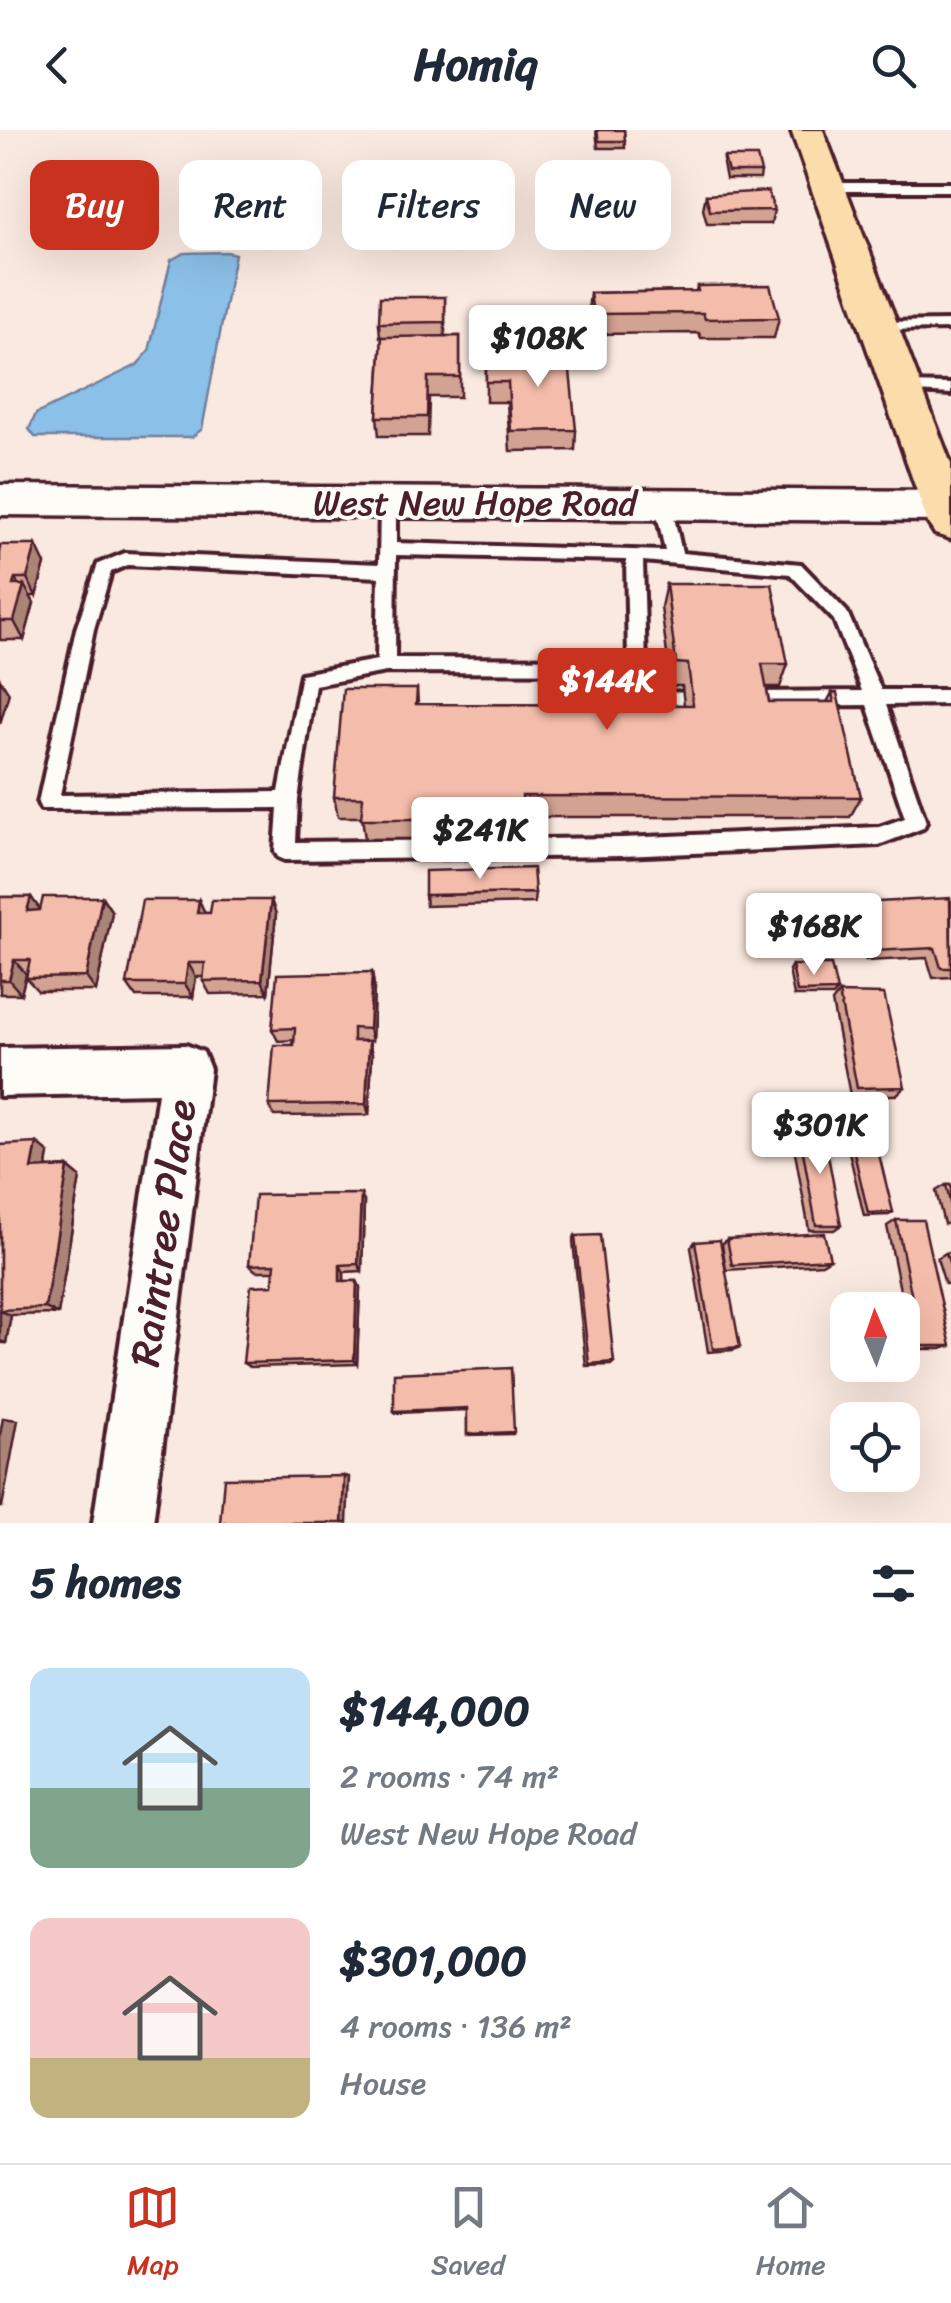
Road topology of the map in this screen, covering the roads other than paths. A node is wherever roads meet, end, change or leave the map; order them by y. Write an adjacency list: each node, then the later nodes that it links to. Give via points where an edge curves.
1 (807, 130): 3 (main road)
2 (951, 187): 3 (lane)
3 (828, 188): 5 (main road)
4 (951, 325): 5 (lane)
5 (879, 326): 6 (main road)
6 (902, 388): 7 (lane); 11 (main road)
7 (951, 389)
8 (0, 500): 9 (main road, West New Hope Road)
9 (388, 503): 10 (main road, West New Hope Road); 12 (lane)
10 (662, 504): 11 (main road, West New Hope Road); 14 (lane)
11 (949, 512)
12 (388, 549): 13 (lane); 15 (lane)
13 (634, 554): 14 (lane); 17 (lane)
14 (674, 558): 18 (lane, via 796,568 841,616)
15 (388, 571): 16 (lane); 22 (lane, via 126,560 104,568 84,629 48,803)
16 (386, 665): 17 (lane); 22 (lane, via 307,680)
17 (637, 666): 20 (lane, via 642,688 666,699)
18 (874, 697): 19 (lane); 21 (lane); 22 (lane, via 916,822 879,836 622,848 284,851)
19 (951, 697)
20 (684, 698)
21 (756, 699)
22 (288, 800)
23 (0, 1072): 24 (street, Raintree Place, via 186,1068)
24 (123, 1523)

